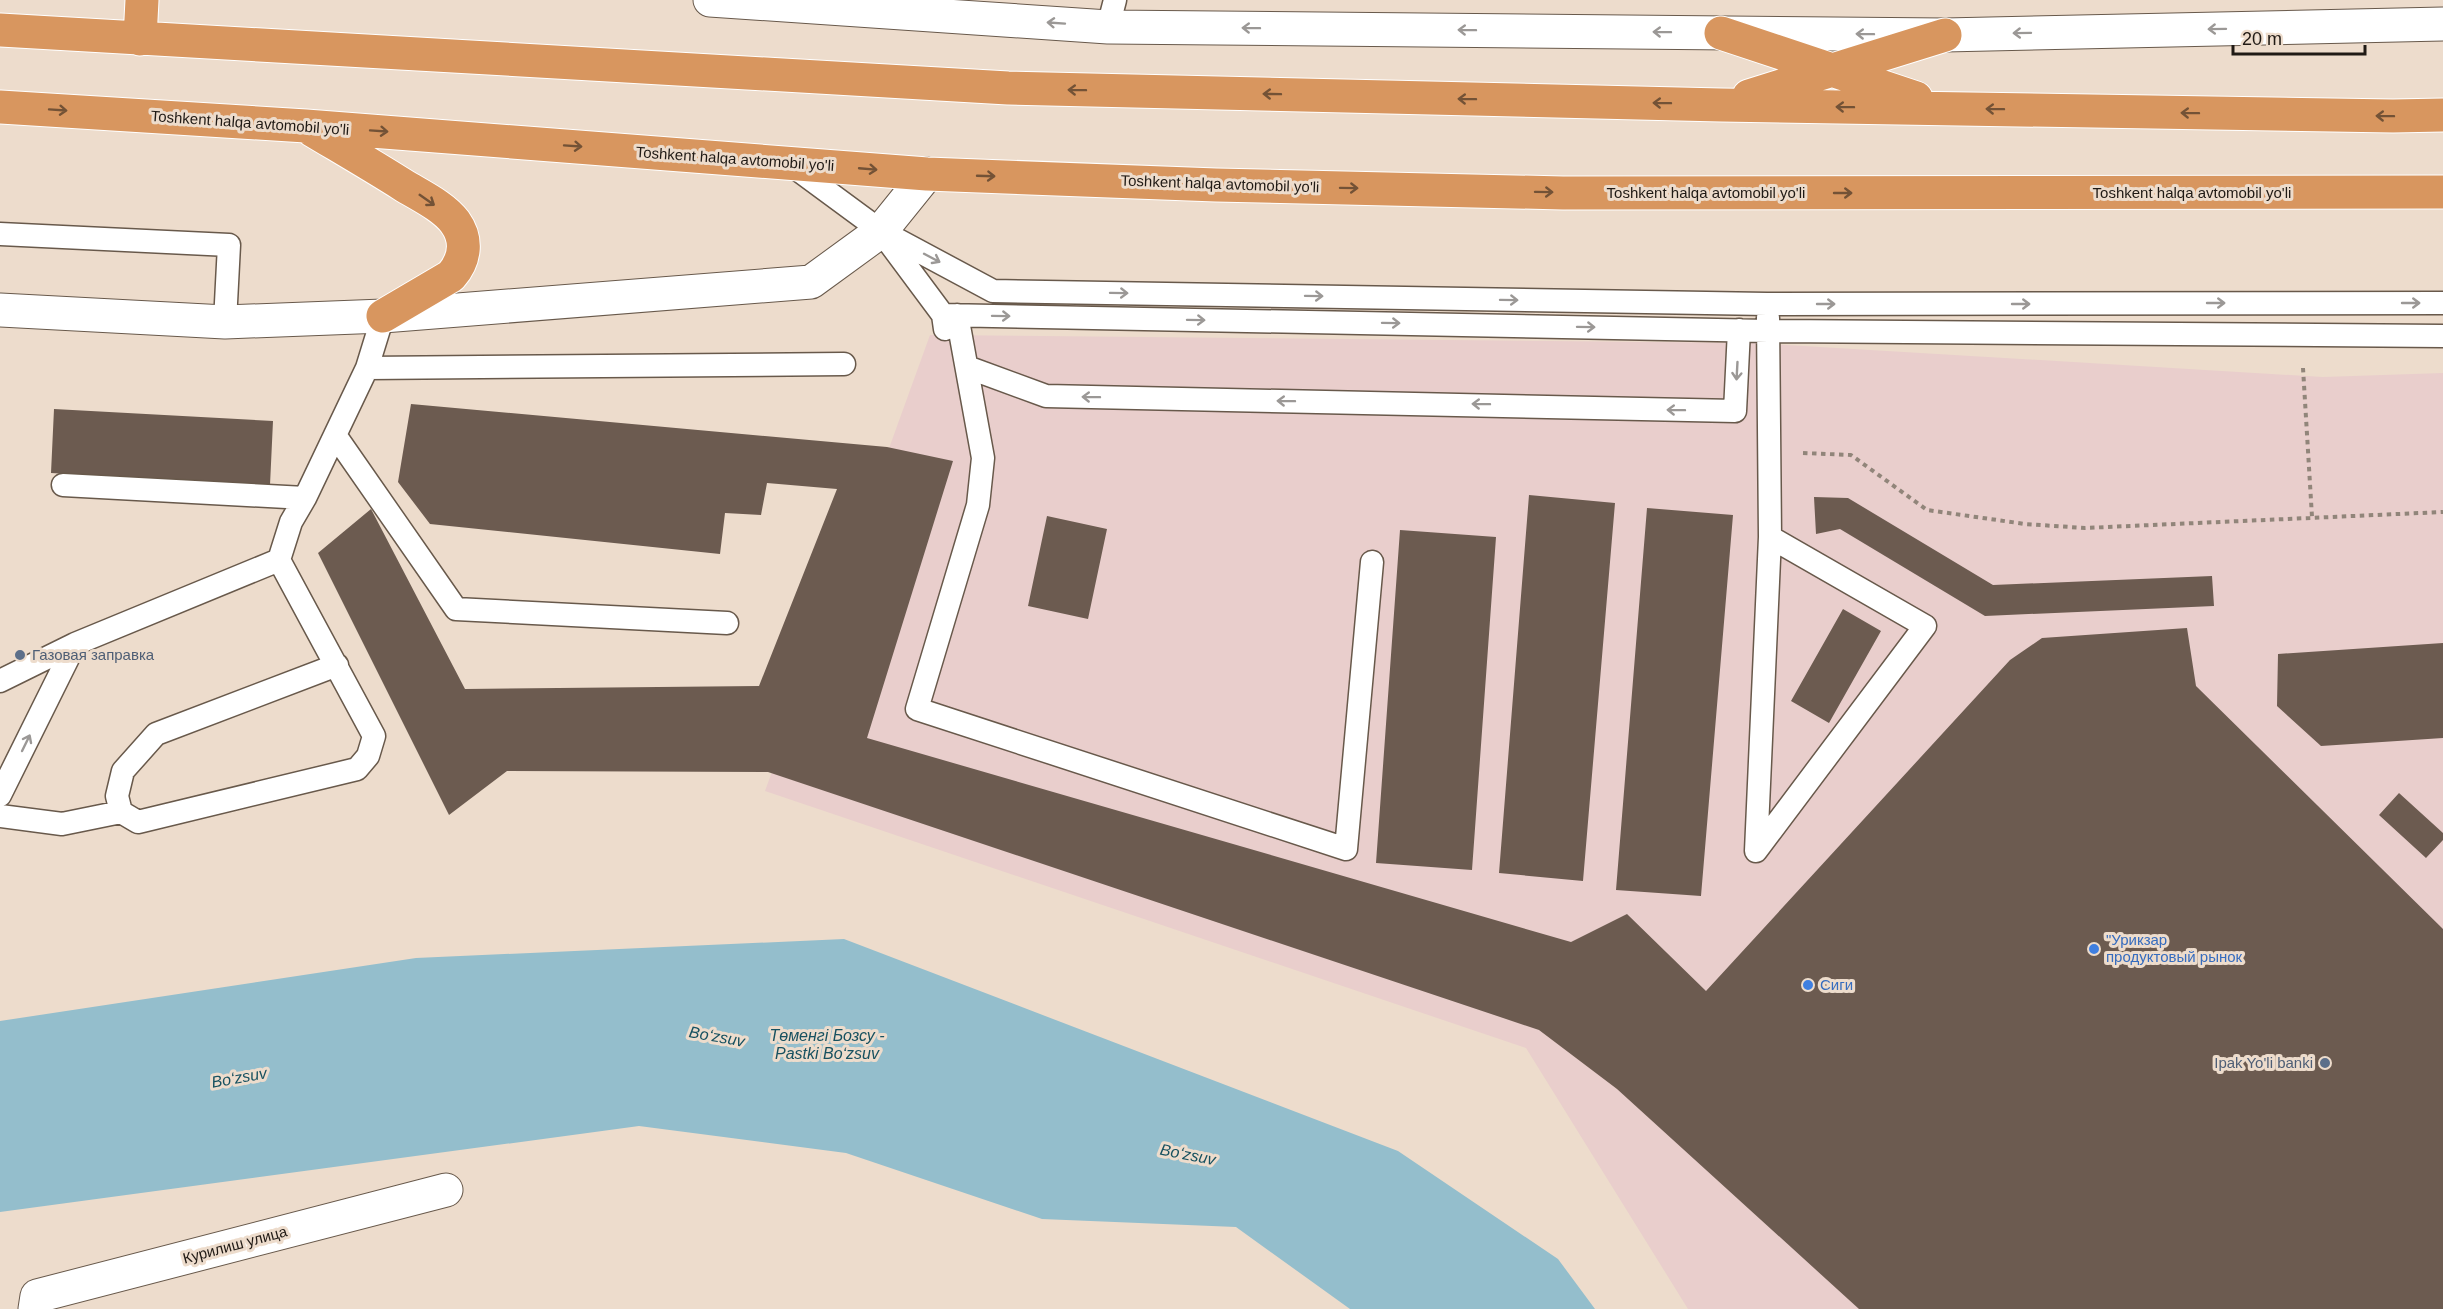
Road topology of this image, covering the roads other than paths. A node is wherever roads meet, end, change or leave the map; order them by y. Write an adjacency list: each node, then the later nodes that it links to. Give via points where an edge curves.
1 (142, 0): 8 (highway)
2 (710, 0): 3 (street, one-way to 2)
3 (1112, 13): 6 (street, one-way to 3)
4 (2443, 24): 7 (street, one-way to 7)
5 (0, 30): 8 (highway)
6 (1721, 33): 7 (street, one-way to 6); 9 (highway)
7 (1945, 35): 9 (highway)
8 (140, 39): 10 (highway, one-way to 8, via 1008,88)
9 (1832, 71): 10 (highway); 12 (highway)
10 (1721, 105): 12 (highway, one-way to 10)
11 (0, 107): 14 (highway, Toshkent halqa avtomobil yo'li, one-way to 14)
12 (1946, 108): 13 (highway, one-way to 12)
13 (2443, 115)
14 (306, 126): 15 (highway, Toshkent halqa avtomobil yo'li, one-way to 15); 24 (highway, one-way to 24, via 428,200 454,220 463,239 462,259 451,276)
15 (789, 163): 16 (highway, Toshkent halqa avtomobil yo'li, one-way to 16); 18 (lane)
16 (927, 174): 17 (highway, Toshkent halqa avtomobil yo'li, one-way to 17, via 1563,193); 18 (street)
17 (2443, 192)
18 (881, 231): 21 (lane, one-way to 21, via 993,291); 23 (lane); 24 (street, via 811,282)
19 (0, 234): 25 (lane, via 229,245)
20 (2443, 303): 21 (lane, one-way to 20)
21 (1767, 304): 27 (lane)
22 (0, 310): 25 (street)
23 (950, 315): 26 (lane, one-way to 26); 30 (lane); 35 (lane)
24 (383, 316): 25 (street); 31 (lane)
25 (225, 322)
26 (1739, 330): 27 (lane); 30 (lane, one-way to 30, via 1734,411 1046,396)
27 (1768, 331): 28 (lane); 36 (lane)
28 (2443, 336)
29 (844, 364): 31 (lane)
30 (966, 367): 35 (lane, via 983,458)
31 (367, 368): 32 (lane)
32 (335, 435): 34 (lane); 39 (lane, via 456,609)
33 (63, 485): 34 (lane)
34 (305, 498): 37 (lane, via 291,522)
35 (978, 505): 38 (lane, via 916,709 1346,849)
36 (1770, 537): 36 (lane, via 1768,583 1756,851 1925,626)
37 (279, 560): 40 (lane); 41 (lane)
38 (1372, 562)
39 (727, 623)
40 (75, 644): 42 (lane); 43 (lane, one-way to 40)
41 (337, 665): 44 (lane, via 156,734 123,771 117,796); 44 (lane, via 374,736 368,756 357,770 138,822)
42 (0, 681)
43 (0, 795)
44 (121, 812): 45 (lane, via 62,824)
45 (0, 816)
46 (446, 1190): 47 (street, Курилиш улица, via 37,1296)
47 (35, 1309)

